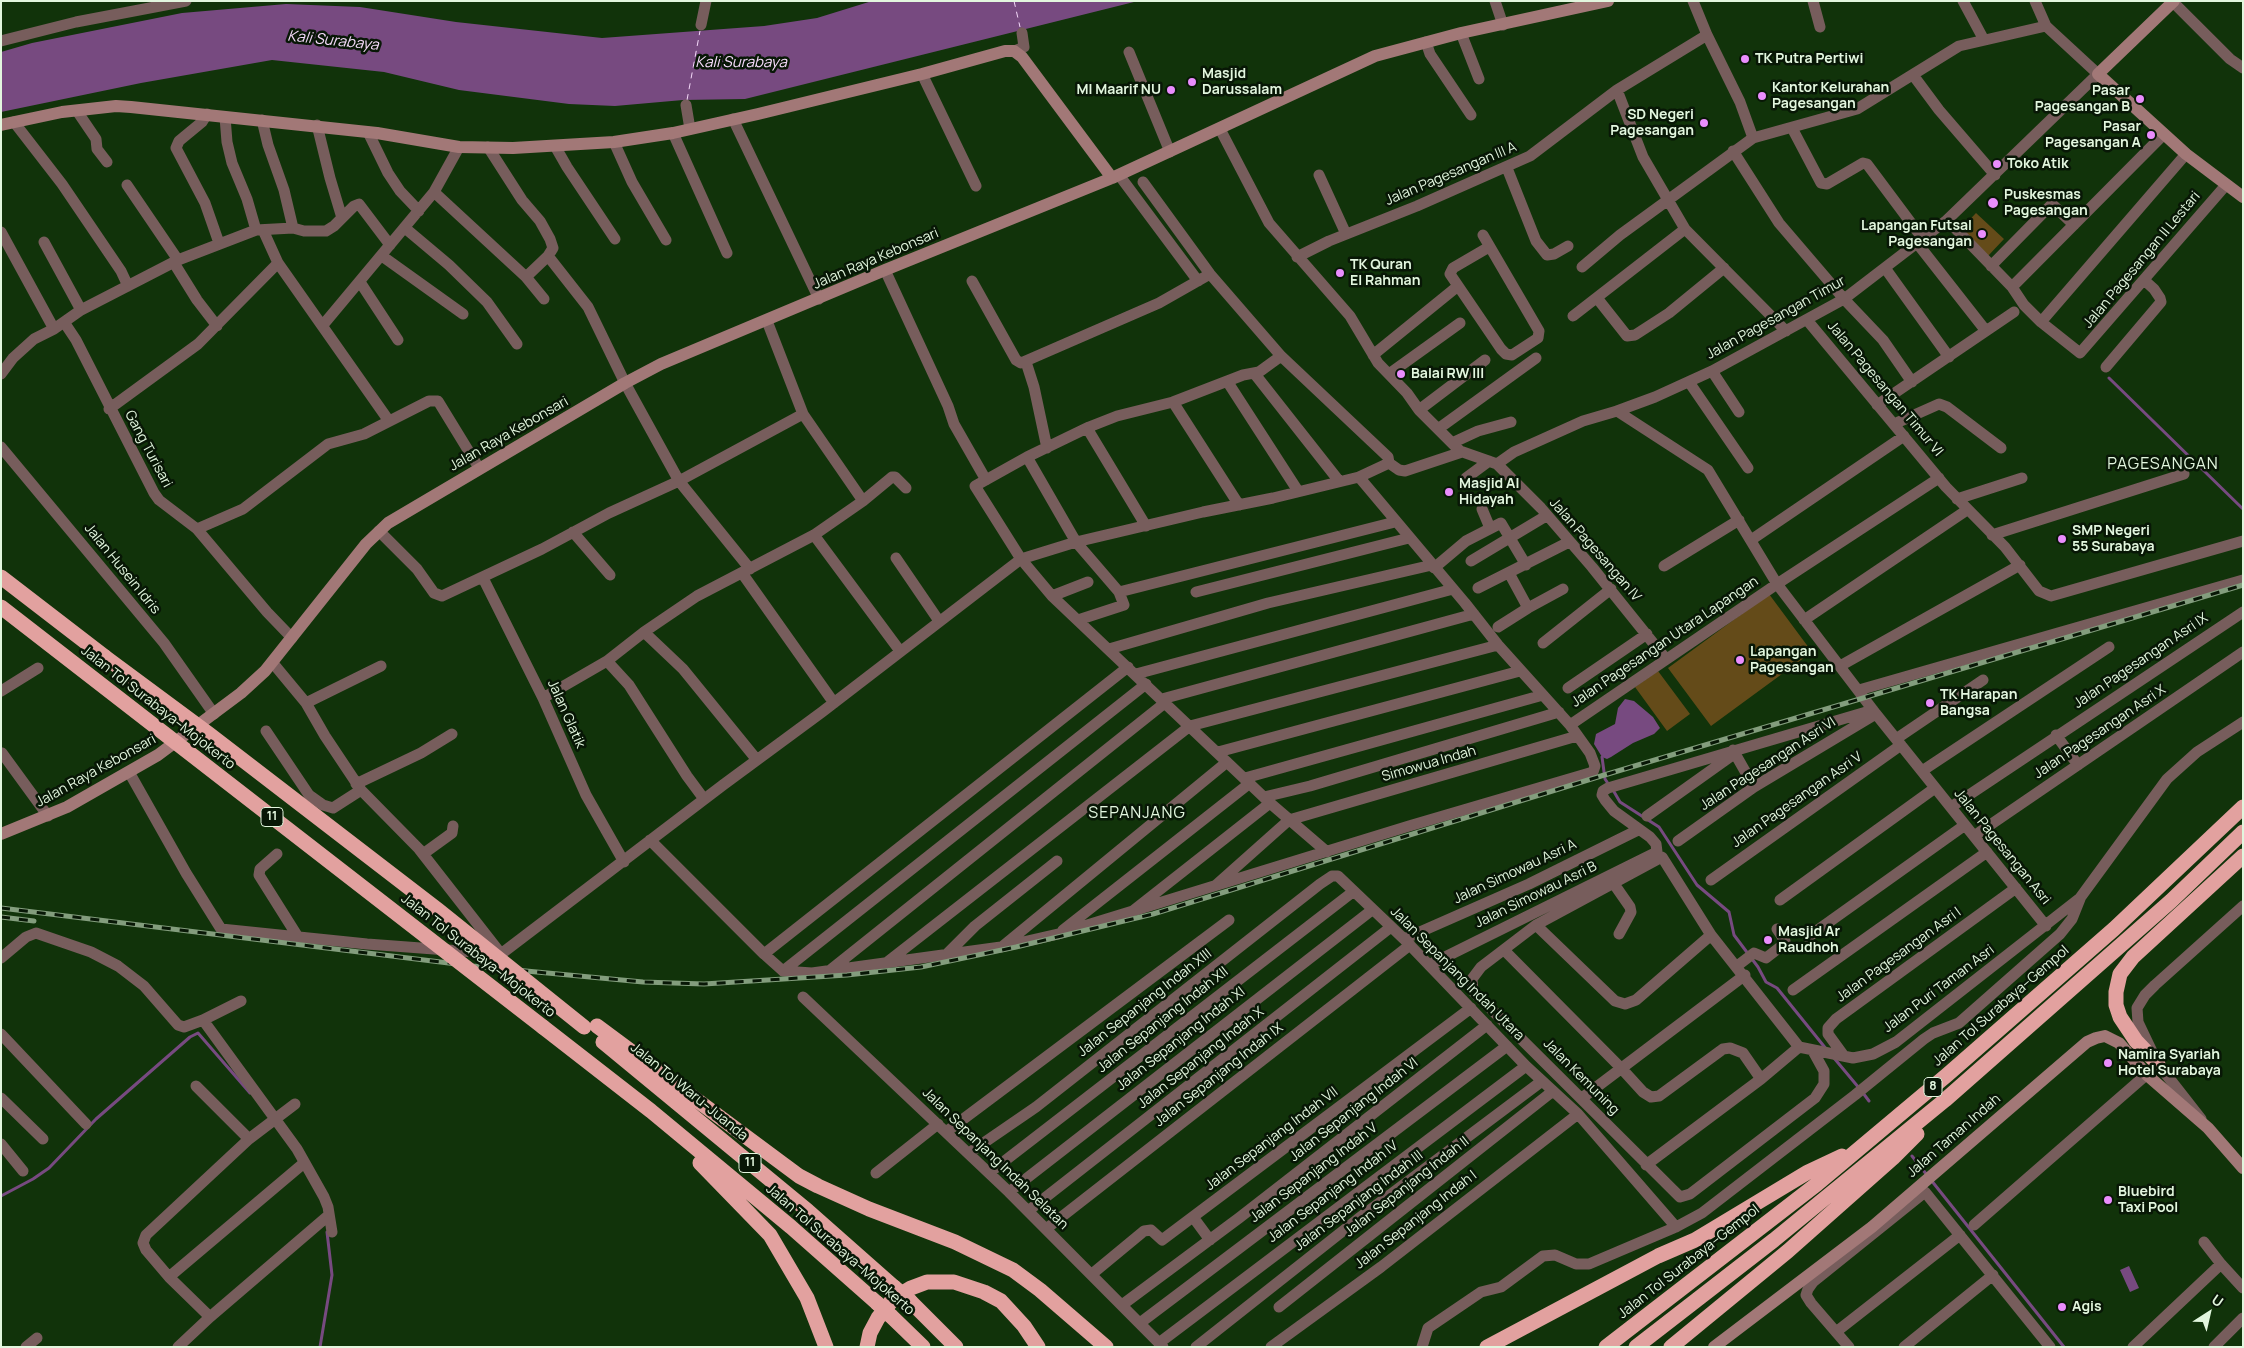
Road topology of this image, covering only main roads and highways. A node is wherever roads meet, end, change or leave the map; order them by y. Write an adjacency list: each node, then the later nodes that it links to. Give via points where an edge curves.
1 (1, 577): 6 (highway, Jalan Tol Surabaya–Mojokerto / 11, bridge)
2 (1, 607): 10 (highway, Jalan Tol Surabaya–Mojokerto / 11, bridge)
3 (2243, 807): 11 (highway, Jalan Tol Surabaya–Gempol / 8, via 2114,929)
4 (2243, 832): 9 (highway, 8, via 2171,901)
5 (2243, 856): 8 (highway, via 2133,957 2120,974 2116,998 2120,1017 2136,1041)
6 (438, 910): 7 (highway, Jalan Tol Waru–Juanda / 11, bridge)
7 (591, 1027): 12 (highway, via 806,1179 869,1209 987,1256); 17 (highway, Jalan Tol Waru–Juanda / 11, bridge, via 808,1211 910,1301)
8 (2158, 1064)
9 (1945, 1100): 24 (highway, 8); 25 (highway, via 1893,1158 1788,1251)
10 (651, 1111): 14 (highway, via 770,1235 807,1298); 16 (highway, Jalan Tol Surabaya–Mojokerto / 11, bridge, via 791,1227)
11 (1857, 1150): 13 (highway, via 1808,1172 1695,1240); 23 (highway, Jalan Tol Surabaya–Gempol / 8)
12 (1040, 1290): 19 (highway); 20 (highway)
13 (1519, 1329): 21 (highway); 22 (highway)
14 (826, 1346)
15 (867, 1347): 18 (highway, via 878,1318 893,1299 927,1282 954,1282 1001,1301)
16 (923, 1347)
17 (956, 1347)
18 (1038, 1347)
19 (1090, 1347)
20 (1106, 1347)
21 (1487, 1347)
22 (1504, 1347)
23 (1606, 1347)
24 (1636, 1347)
25 (1671, 1347)

